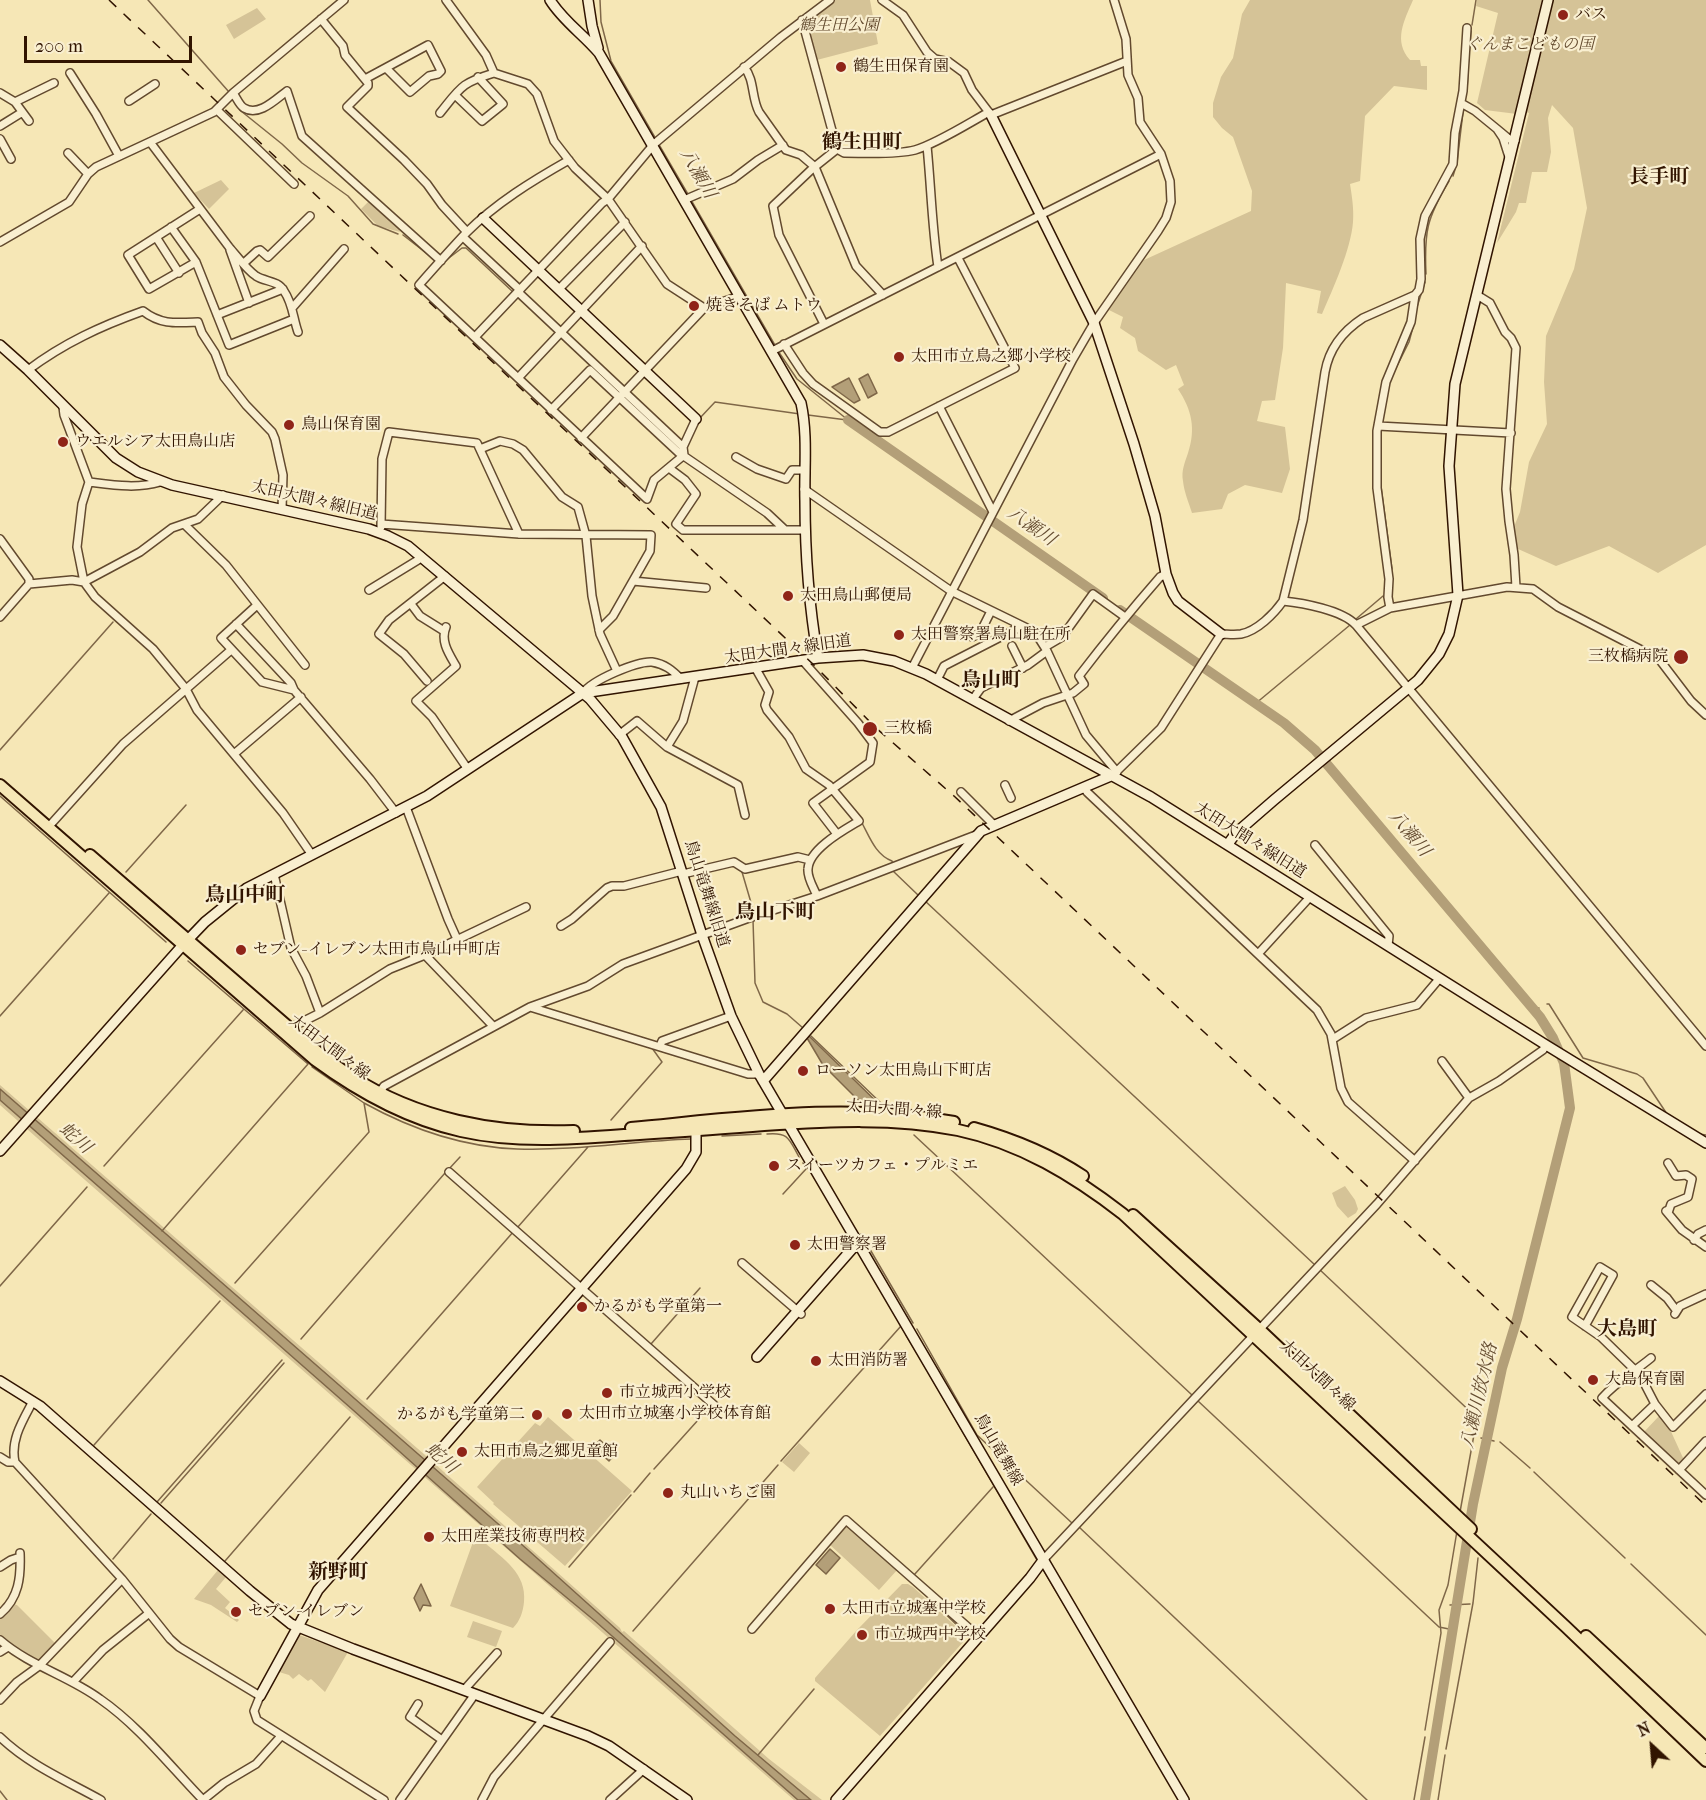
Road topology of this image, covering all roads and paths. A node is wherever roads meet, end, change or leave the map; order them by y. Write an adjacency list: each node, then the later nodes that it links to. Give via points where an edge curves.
1 (344, 0): 9 (street)
2 (550, 0): 12 (street)
3 (588, 0): 12 (street)
4 (830, 0): 10 (street)
5 (882, 0): 31 (street, via 903,15 927,52 963,73)
6 (1114, 0): 13 (street, via 1126,39)
7 (1548, 0): 36 (street)
8 (451, 1): 16 (street)
9 (321, 19): 19 (street); 23 (street)
10 (802, 21): 15 (street); 41 (street)
11 (1467, 28): 27 (street)
12 (599, 53): 38 (street)
13 (1127, 61): 31 (street); 43 (street, via 1128,75 1138,98 1140,122)
14 (386, 68): 14 (street, via 428,45 441,70 410,92); 19 (street)
15 (744, 68): 38 (street); 39 (street, via 750,76 756,106)
16 (494, 73): 18 (street); 46 (street, via 528,84 537,94 554,141)
17 (70, 74): 44 (street)
18 (478, 77): 24 (street, via 462,85); 24 (street, via 503,104 482,121)
19 (366, 79): 59 (street, via 368,86 347,107 404,160)
20 (54, 83): 26 (street)
21 (155, 84): 25 (street)
22 (0, 93): 26 (street)
23 (233, 93): 28 (street); 66 (street, via 242,107 257,110 287,91 303,135)
24 (454, 95): 30 (street)
25 (129, 101)
26 (15, 102): 29 (street)
27 (1461, 103): 34 (street); 76 (street, via 1451,168 1421,230 1421,279)
28 (217, 110): 37 (street); 50 (street)
29 (21, 113): 32 (street); 33 (street)
30 (440, 113)
31 (991, 113): 40 (street); 54 (street)
32 (29, 121)
33 (0, 126)
34 (1497, 129): 36 (street); 47 (street)
35 (0, 139): 45 (street)
36 (1515, 141): 47 (street)
37 (150, 142): 44 (street); 53 (street)
38 (656, 143): 51 (street); 52 (street)
39 (783, 145): 48 (street); 52 (street, via 733,179)
40 (927, 146): 41 (street, via 890,153 844,153); 69 (street)
41 (837, 149): 48 (street)
42 (68, 153): 49 (street)
43 (1161, 154): 54 (street); 85 (street, via 1172,191 1170,209)
44 (119, 156): 49 (street)
45 (11, 159)
46 (569, 160): 51 (street); 56 (street, via 518,190)
47 (1510, 160): 77 (street)
48 (815, 167): 75 (street, via 857,268); 86 (street, via 773,208 779,235)
49 (88, 174): 61 (street, via 69,202)
50 (294, 183)
51 (608, 199): 57 (street); 70 (street)
52 (684, 200): 78 (street)
53 (200, 209): 58 (street); 63 (street)
54 (1042, 215): 65 (street); 85 (street)
55 (310, 216): 68 (street, via 268,257 260,250)
56 (483, 218): 59 (street); 70 (street)
57 (625, 222): 62 (street); 73 (street)
58 (171, 227): 60 (street); 67 (street)
59 (465, 235): 66 (street); 74 (street)
60 (156, 237): 71 (street); 71 (street, via 128,255 138,272 149,289)
61 (0, 242)
62 (642, 246): 81 (street, via 667,284); 82 (street)
63 (230, 248): 68 (street); 79 (street)
64 (344, 249): 80 (street)
65 (958, 258): 69 (street); 96 (street, via 1015,368)
66 (441, 261): 89 (street, via 419,285)
67 (196, 262): 71 (street); 83 (street)
68 (244, 263): 72 (street, via 255,276)
69 (938, 267): 75 (street)
70 (538, 270): 73 (street); 74 (street)
71 (179, 273)
72 (283, 289): 79 (street); 80 (street)
73 (559, 289): 82 (street)
74 (519, 291): 88 (street); 89 (street)
75 (883, 295): 86 (street)
76 (1415, 295): 100 (street, via 1411,322 1386,382); 133 (street, via 1363,318 1330,353 1303,520)
77 (1477, 295): 101 (street, via 1455,384); 102 (street, via 1490,303 1516,348)
78 (740, 296): 81 (street); 91 (street)
79 (249, 303): 83 (street)
80 (293, 307): 84 (street)
81 (704, 308): 93 (street)
82 (581, 310): 88 (street); 93 (street)
83 (217, 315): 84 (street, via 228,345)
84 (294, 319): 87 (street)
85 (1094, 323): 114 (street); 123 (street, via 1155,516)
86 (824, 324): 91 (street)
87 (298, 332)
88 (561, 332): 94 (street); 95 (street)
89 (475, 338): 94 (street)
90 (0, 345): 92 (street, 太田大間々線旧道)
91 (777, 348): 96 (street, via 813,384 880,432 888,432); 108 (street, via 801,404)
92 (28, 370): 97 (street, 太田大間々線旧道); 113 (street, via 63,345 143,312 155,320 198,322 224,377 272,432 283,474)
93 (645, 370): 95 (street); 99 (street)
94 (518, 378): 98 (street)
95 (621, 395): 98 (street, via 590,370); 103 (street); 105 (street)
96 (939, 406): 114 (street)
97 (63, 407): 109 (street); 110 (street, 太田大間々線旧道, via 116,458)
98 (552, 410): 103 (street)
99 (696, 419): 105 (street)
100 (1378, 426): 101 (street); 136 (street, via 1377,488)
101 (1450, 430): 102 (street); 132 (street, via 1451,514)
102 (1511, 434): 128 (street, via 1506,489)
103 (582, 438): 107 (street, via 647,499 654,480)
104 (480, 449): 116 (street, via 477,443 389,432 382,459); 119 (street); 120 (street, via 500,441 523,450 562,497 578,507)
105 (683, 451): 107 (street); 117 (street)
106 (736, 457): 108 (street, via 786,479 792,470)
107 (669, 468): 117 (street, via 696,494 676,524 679,528)
108 (804, 470): 111 (street)
109 (89, 482): 110 (street, via 118,486); 126 (street, via 77,547)
110 (160, 482): 112 (street, 太田大間々線旧道)
111 (804, 489): 118 (street); 131 (street)
112 (223, 495): 113 (street, 太田大間々線旧道); 115 (street, via 198,519)
113 (282, 510): 116 (street, 太田大間々線旧道)
114 (991, 516): 131 (street)
115 (185, 525): 126 (street, via 172,528 140,552); 135 (street, via 226,566)
116 (381, 528): 119 (street); 122 (street, 太田大間々線旧道)
117 (784, 529): 118 (street)
118 (805, 530): 149 (street)
119 (519, 534): 120 (street)
120 (586, 536): 125 (street, via 651,535 650,551); 143 (street)
121 (0, 539): 127 (street)
122 (421, 556): 124 (street, 太田大間々線旧道); 130 (street)
123 (1166, 574): 138 (street); 144 (street, via 1178,602)
124 (445, 576): 134 (street); 163 (street, 太田大間々線旧道)
125 (633, 581): 129 (street); 143 (street, via 613,616)
126 (84, 582): 127 (street); 161 (street, via 95,597 153,649)
127 (29, 584): 139 (street)
128 (1516, 587): 132 (street); 167 (street, via 1533,589 1558,607 1654,655)
129 (706, 588)
130 (369, 590)
131 (951, 591): 137 (street); 152 (street)
132 (1458, 595): 136 (street); 160 (street, via 1445,645)
133 (1283, 601): 141 (street, via 1330,612); 144 (street, via 1248,632)
134 (411, 604): 159 (street, via 385,623 379,634); 172 (street, via 429,623 445,629 447,650 456,666 416,700)
135 (256, 606): 140 (street); 151 (street)
136 (1390, 608): 141 (street)
137 (991, 611): 142 (street); 145 (street, via 980,633)
138 (1127, 615): 147 (street, via 1093,594 1062,637); 164 (street, via 1079,676 1084,684)
139 (0, 617)
140 (236, 624): 148 (street, via 221,638); 162 (street)
141 (1356, 625): 160 (street)
142 (1022, 626): 147 (street, via 1035,632); 158 (street, via 944,666)
143 (599, 630): 155 (street)
144 (1221, 633): 173 (street, via 1161,729)
145 (972, 637)
146 (1012, 646): 153 (street)
147 (1046, 649): 153 (street); 164 (street)
148 (231, 650): 161 (street); 162 (street, via 262,682)
149 (818, 658): 150 (street, 太田大間々線旧道); 152 (street, 太田大間々線旧道, via 863,655)
150 (803, 661): 154 (street, 太田大間々線旧道); 178 (street, via 873,743 870,762)
151 (305, 665)
152 (912, 668): 158 (street, 太田大間々線旧道)
153 (1023, 668): 166 (street, via 981,688)
154 (756, 669): 156 (street, 太田大間々線旧道); 178 (street, via 769,692 767,710 789,737 806,769)
155 (617, 671): 157 (street, via 651,662 669,667); 163 (street, via 586,687)
156 (695, 677): 157 (street, 太田大間々線旧道); 170 (street, via 683,721)
157 (681, 679): 163 (street, 太田大間々線旧道)
158 (937, 680): 166 (street, 太田大間々線旧道)
159 (428, 681)
160 (1408, 688): 188 (street, via 1236,833); 212 (street)
161 (186, 689): 171 (street, via 196,710); 184 (street, via 123,744)
162 (294, 690): 165 (street)
163 (583, 693): 169 (street, 鳥山竜舞線旧道); 172 (street)
164 (1068, 696): 168 (street, via 1043,703); 173 (street, via 1086,735)
165 (301, 697): 171 (street); 182 (street)
166 (973, 699): 168 (street, 太田大間々線旧道)
167 (1706, 715)
168 (1009, 721): 173 (street, 太田大間々線旧道)
169 (620, 735): 170 (street, via 637,721); 192 (street, 鳥山竜舞線旧道, via 661,807)
170 (667, 747): 183 (street, via 738,785)
171 (234, 754): 190 (street)
172 (467, 768): 181 (street)
173 (1115, 773): 177 (street); 188 (street, 太田大間々線旧道)
174 (0, 776): 184 (main road, 太田大間々線)
175 (0, 785): 200 (main road, 太田大間々線)
176 (1005, 785): 180 (street)
177 (1084, 787): 185 (street); 202 (street)
178 (832, 788): 186 (street, via 813,805); 186 (street, via 859,821)
179 (961, 792): 185 (street)
180 (1011, 798)
181 (406, 807): 182 (street); 199 (street)
182 (396, 813): 190 (street)
183 (745, 815)
184 (52, 824): 200 (main road, 太田大間々線)
185 (994, 825): 187 (street)
186 (837, 834): 191 (street)
187 (976, 835): 194 (street); 215 (street)
188 (1228, 844): 195 (street, 太田大間々線旧道)
189 (1315, 845): 201 (street, via 1389,936)
190 (312, 855): 193 (street)
191 (810, 860): 192 (street, via 798,857 745,869 734,862); 194 (street, via 808,873)
192 (683, 872): 197 (street, via 607,888); 198 (street, 鳥山竜舞線旧道)
193 (274, 874): 200 (street, via 230,900); 206 (street, via 291,948)
194 (817, 896): 198 (street)
195 (1310, 897): 201 (street, 太田大間々線旧道); 202 (street)
196 (526, 907): 199 (street)
197 (561, 926)
198 (702, 935): 205 (street, via 623,964 588,986); 207 (street, 鳥山竜舞線旧道)
199 (457, 939): 203 (street)
200 (185, 942): 209 (main road, 太田大間々線); 219 (main road, 太田大間々線, via 323,1066 355,1088 416,1118 460,1131 518,1138 564,1139); 221 (street)
201 (1389, 946): 204 (street, 太田大間々線旧道)
202 (1258, 954): 210 (street, via 1317,1010)
203 (425, 955): 206 (street, via 390,969); 208 (street)
204 (1439, 979): 210 (street, via 1417,1005 1366,1018); 213 (street, 太田大間々線旧道)
205 (530, 1007): 208 (street); 211 (street)
206 (320, 1013): 209 (street)
207 (731, 1016): 211 (street, via 662,1041); 215 (street, 鳥山竜舞線旧道)
208 (493, 1026): 216 (street, via 384,1086)
209 (290, 1028): 216 (main road, 太田大間々線, via 350,1076)
210 (1333, 1039): 222 (street, via 1341,1088 1348,1102)
211 (660, 1046): 215 (street)
212 (1706, 1046)
213 (1548, 1047): 217 (street); 220 (street, 太田大間々線旧道)
214 (1443, 1061): 217 (street)
215 (761, 1077): 218 (street, 鳥山竜舞線旧道)
216 (379, 1093): 218 (main road, 太田大間々線, via 457,1122 525,1132)
217 (1469, 1098): 222 (street)
218 (786, 1119): 219 (main road, 太田大間々線); 227 (street, 鳥山竜舞線); 235 (main road, 太田大間々線, via 830,1112 925,1117 981,1130 1042,1153 1071,1167 1119,1202)
219 (696, 1130): 231 (street, via 696,1152 687,1169)
220 (1706, 1143)
221 (0, 1151)
222 (1415, 1161): 235 (street)
223 (1668, 1163): 226 (street, via 1676,1176 1692,1179 1688,1197 1671,1204 1667,1211)
224 (449, 1172): 231 (street)
225 (1706, 1230): 226 (street)
226 (1694, 1240): 228 (street)
227 (861, 1246): 233 (street, via 852,1249); 250 (street, 鳥山竜舞線)
228 (1706, 1248)
229 (742, 1263): 233 (street)
230 (1651, 1285): 232 (street, via 1676,1312)
231 (582, 1289): 242 (street); 255 (street, via 318,1590)
232 (1706, 1293)
233 (800, 1312): 233 (street, via 783,1336 757,1357)
234 (1585, 1326): 234 (street, via 1613,1275 1600,1267 1572,1317); 237 (street)
235 (1256, 1333): 249 (main road, 太田大間々線); 250 (street)
236 (1651, 1358): 237 (street)
237 (1636, 1371): 241 (street); 243 (street, via 1616,1383 1602,1398)
238 (0, 1381): 240 (street)
239 (1706, 1394): 241 (street, via 1673,1427)
240 (33, 1401): 246 (street, via 16,1435); 255 (street)
241 (1655, 1404): 243 (street)
242 (714, 1405)
243 (1632, 1426): 247 (street)
244 (1706, 1441): 247 (street)
245 (0, 1456): 246 (street)
246 (15, 1462): 252 (street)
247 (1679, 1470): 248 (street)
248 (1705, 1491)
249 (1476, 1540): 274 (main road, 太田大間々線); 275 (main road, 太田大間々線)
250 (1044, 1559): 257 (street); 285 (street, 鳥山竜舞線)
251 (0, 1567): 253 (street, via 20,1555 18,1589)
252 (122, 1579): 254 (street); 263 (street)
253 (0, 1614)
254 (148, 1614): 264 (street, via 103,1650); 267 (street, via 179,1647)
255 (296, 1627): 265 (street); 267 (street)
256 (752, 1629): 257 (street, via 846,1520)
257 (979, 1637): 284 (street)
258 (0, 1640): 260 (street)
259 (610, 1642): 270 (street)
260 (8, 1647): 261 (street); 263 (street)
261 (0, 1652)
262 (497, 1653): 265 (street)
263 (39, 1666): 264 (street); 268 (street)
264 (73, 1682): 278 (street, via 120,1715)
265 (464, 1690): 266 (street)
266 (475, 1694): 270 (street); 273 (street)
267 (260, 1696): 271 (street, via 255,1717)
268 (0, 1700)
269 (418, 1704): 273 (street, via 410,1717)
270 (544, 1719): 276 (street, via 609,1746); 281 (street, via 494,1777)
271 (281, 1736): 278 (street, via 256,1764); 279 (street)
272 (0, 1737): 277 (street, via 31,1761)
273 (442, 1740): 280 (street)
274 (1706, 1748)
275 (1706, 1761)
276 (644, 1769): 282 (street); 283 (street)
277 (101, 1800)
278 (203, 1800)
279 (384, 1800)
280 (400, 1800)
281 (482, 1800)
282 (610, 1800)
283 (687, 1800)
284 (836, 1800)
285 (1184, 1800)

